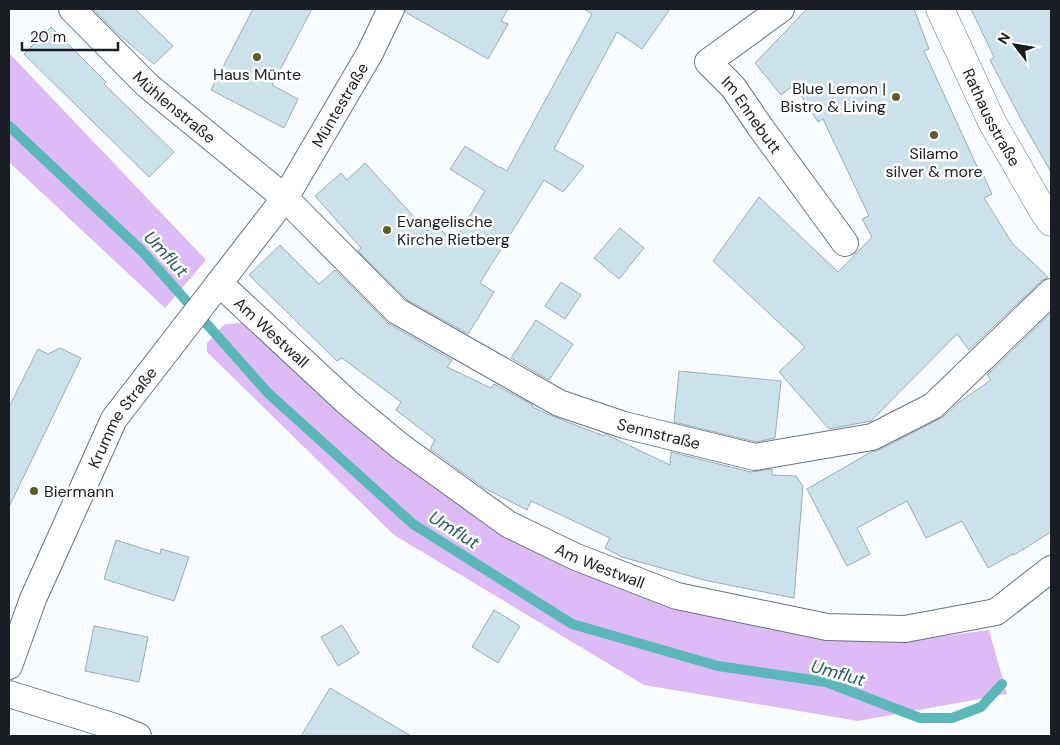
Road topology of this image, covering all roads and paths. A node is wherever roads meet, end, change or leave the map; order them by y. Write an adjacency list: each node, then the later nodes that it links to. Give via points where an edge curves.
1 (72, 9): 5 (street, Mühlenstraße, via 147,85)
2 (391, 9): 5 (street, Müntestraße, via 370,53)
3 (781, 9): 7 (street, Im Ennebutt, via 708,62 733,87)
4 (940, 9): 6 (street, Rathausstraße, via 992,122)
5 (285, 198): 8 (street, Krumme Straße); 9 (street, Sennstraße, via 397,311 559,403 624,425 755,457 872,436 932,406)
6 (1048, 211)
7 (845, 243)
8 (212, 292): 10 (street, Am Westwall, via 393,440 508,524 576,557 677,596 827,627 905,629 996,612); 11 (street, Krumme Straße, via 114,419 34,599)
9 (1051, 292)
10 (1051, 569)
11 (9, 666)
12 (9, 694): 13 (street)
13 (138, 736)

